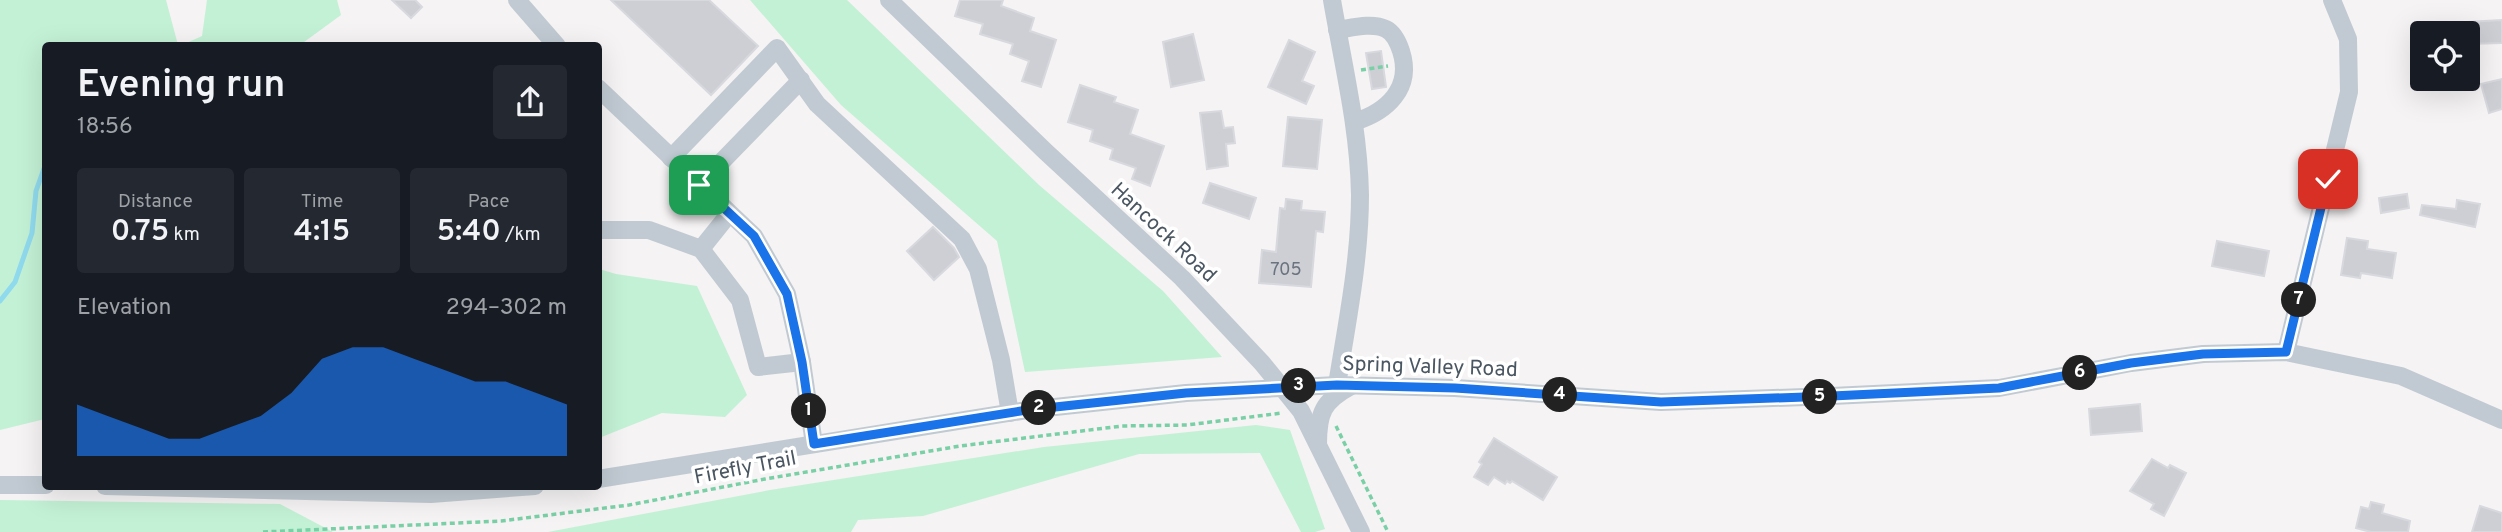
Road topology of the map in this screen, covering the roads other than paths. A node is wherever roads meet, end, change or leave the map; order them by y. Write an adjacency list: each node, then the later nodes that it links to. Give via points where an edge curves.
1 (517, 0): 6 (street)
2 (889, 0): 18 (street, Hancock Road, via 1182,278)
3 (1332, 0): 5 (street)
4 (2332, 0): 15 (street, via 2348,39 2349,92)
5 (1337, 30): 9 (street); 9 (street, via 1386,29 1396,38 1405,71 1394,98 1376,114)
6 (554, 42)
7 (801, 80): 10 (street, via 776,48); 11 (street); 19 (street, via 817,104 962,239 978,270)
8 (602, 92): 10 (street)
9 (1354, 122): 17 (street, via 1360,195)
10 (671, 158): 11 (street)
11 (699, 185): 12 (street)
12 (729, 214): 14 (street); 16 (street, via 754,236 787,294)
13 (602, 230): 14 (street, via 649,230)
14 (701, 249): 16 (street, via 740,300 758,367)
15 (2286, 352): 17 (street, Spring Valley Road, via 2155,360 1999,388 1806,397 1661,402); 20 (street, Spring Valley Road, via 2401,376)
16 (802, 362): 21 (street)
17 (1344, 385): 18 (street, Spring Valley Road); 22 (street, via 1321,412)
18 (1281, 387): 19 (street, Spring Valley Road, via 1112,399); 22 (street, Hancock Road, via 1301,411)
19 (1010, 413): 21 (street, Spring Valley Road)
20 (2502, 420)
21 (814, 444): 23 (street, Spring Valley Road)
22 (1318, 444): 28 (street, Hancock Road)
23 (602, 478)
24 (0, 485): 25 (street)
25 (42, 485)
26 (268, 490): 27 (street, via 431,494)
27 (483, 490)
28 (1361, 532)

